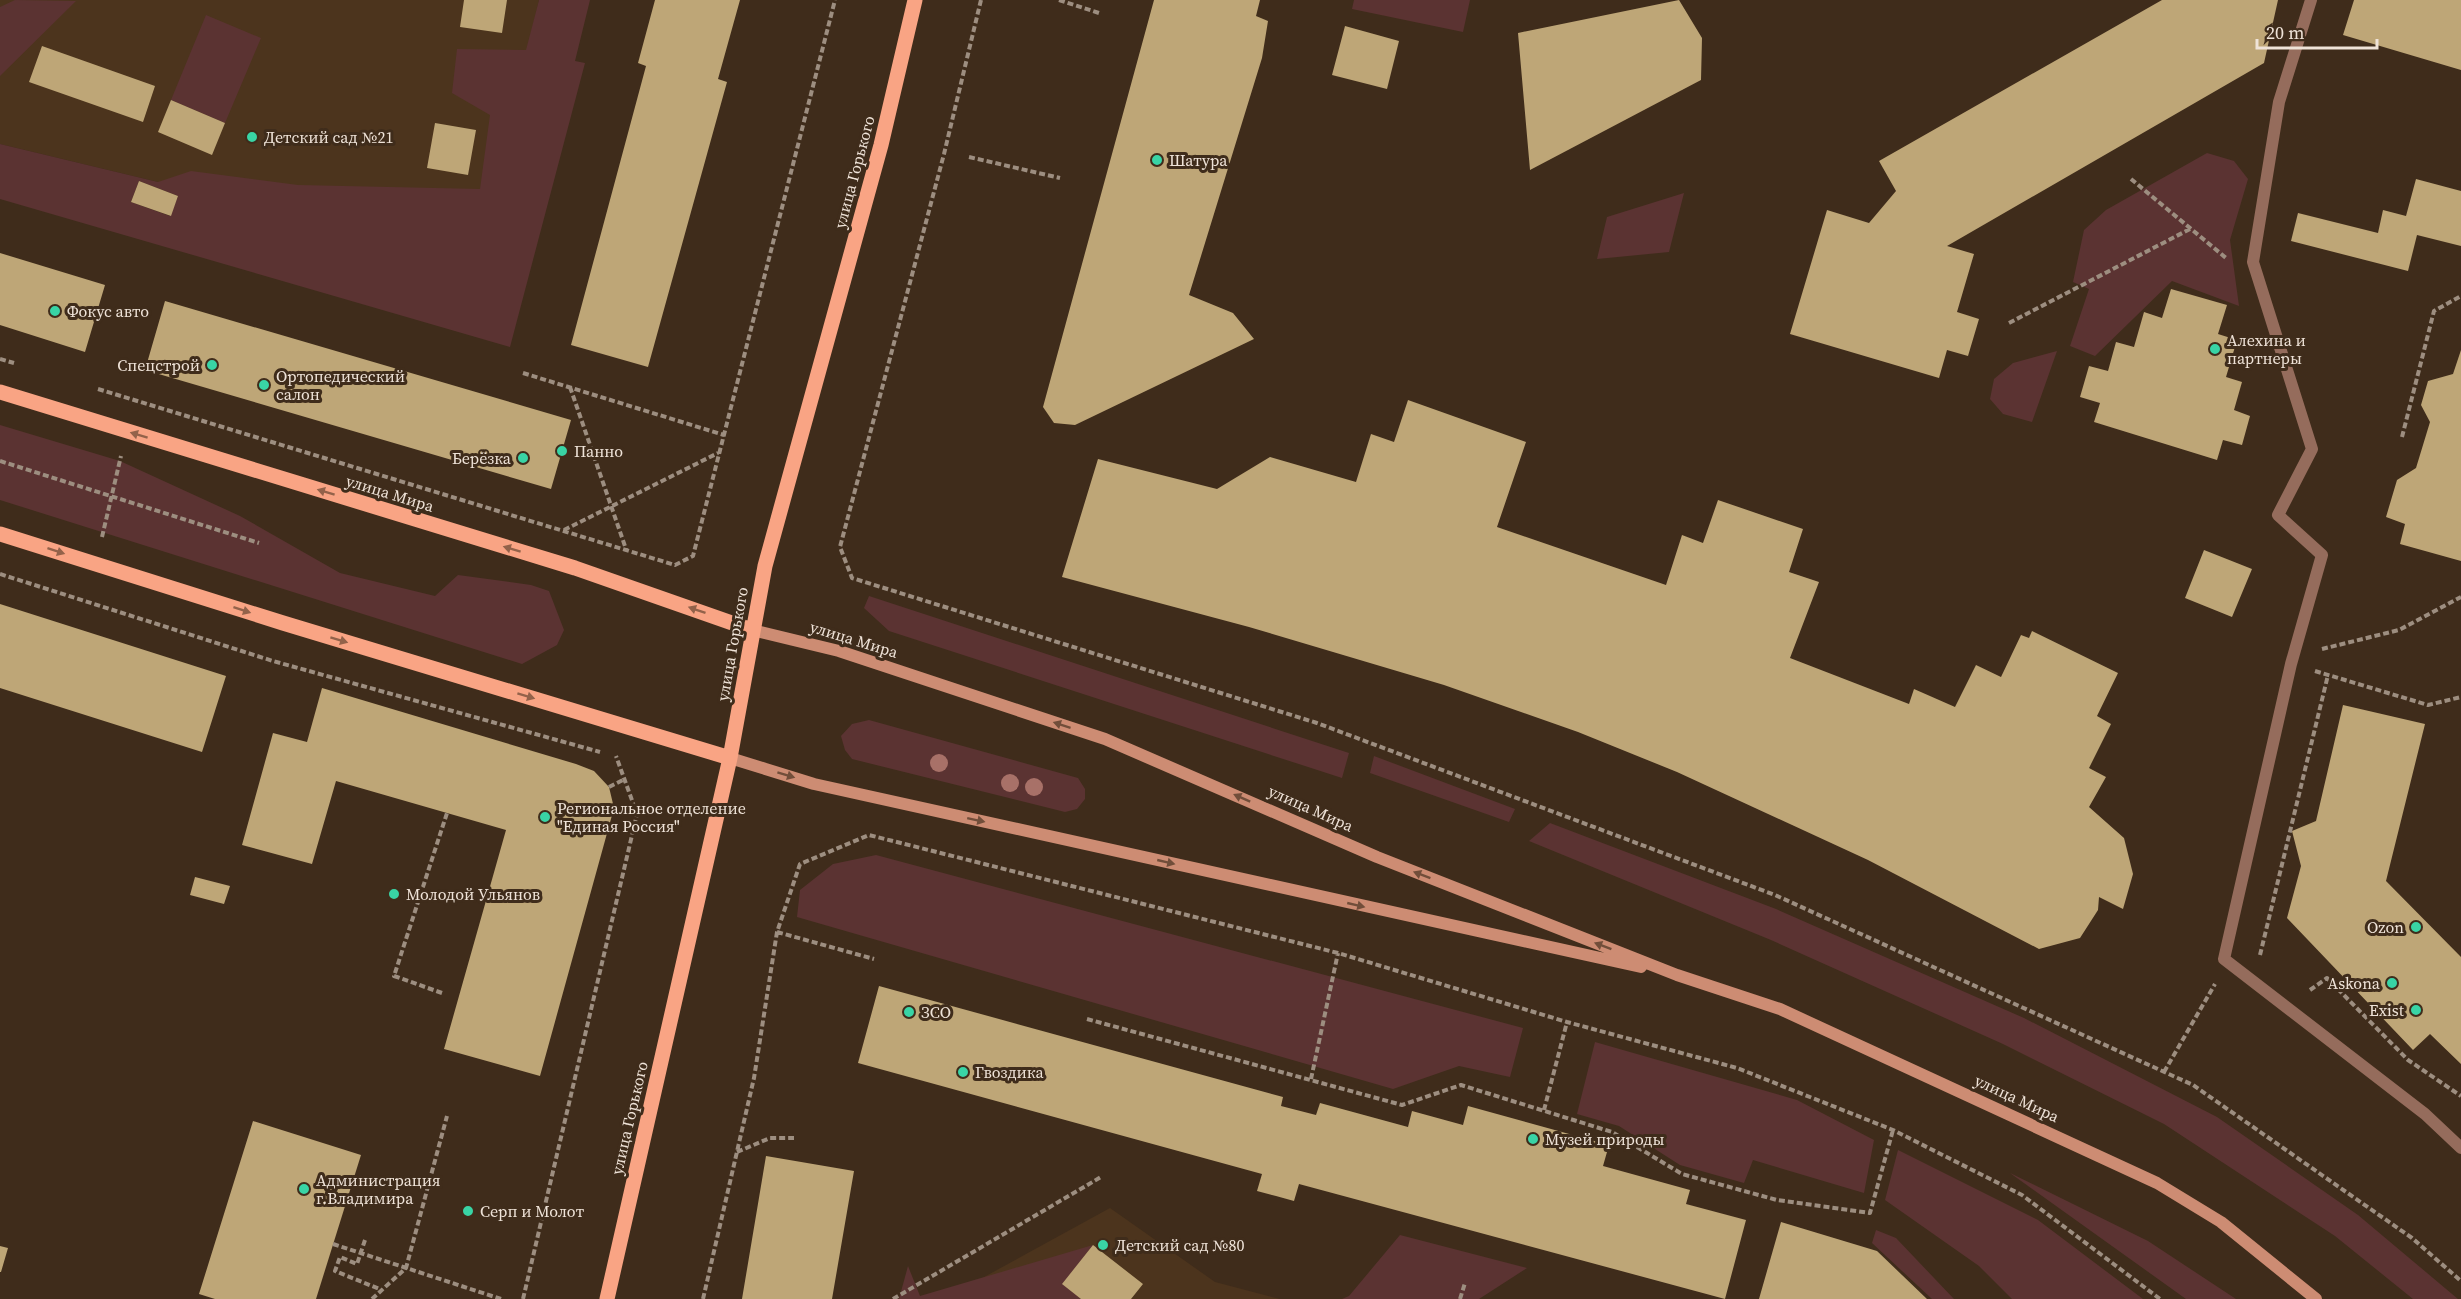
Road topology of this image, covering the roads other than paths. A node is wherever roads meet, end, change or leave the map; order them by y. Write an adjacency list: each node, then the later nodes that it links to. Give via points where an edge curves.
1 (915, 0): 5 (main road, улица Горького, via 881,145 765,566)
2 (2311, 0): 8 (lane, via 2279,102 2253,261 2312,449 2278,515 2322,555 2291,664 2224,959 2425,1114)
3 (0, 392): 5 (main road, улица Мира, one-way to 3, via 575,568)
4 (0, 534): 6 (main road, улица Мира, one-way to 6)
5 (752, 630): 6 (main road, улица Горького); 7 (main road, улица Мира, one-way to 5, via 1377,857 1105,739 838,651)
6 (730, 758): 7 (main road, улица Мира, one-way to 7, via 814,784); 9 (main road, улица Горького)
7 (1677, 975): 10 (main road, улица Мира, via 1780,1009 2157,1183 2221,1222)
8 (2461, 1148)
9 (607, 1299)
10 (2316, 1299)

